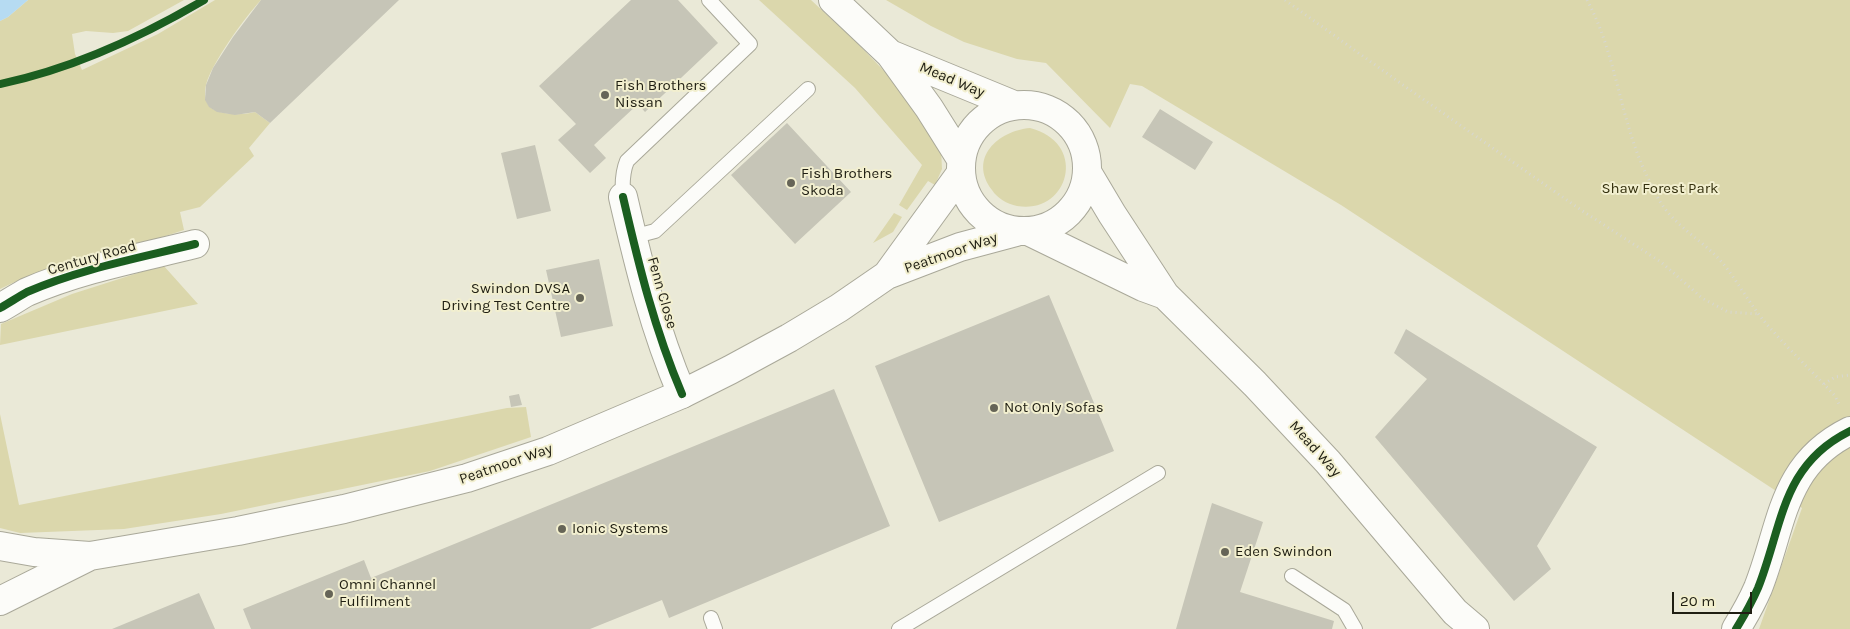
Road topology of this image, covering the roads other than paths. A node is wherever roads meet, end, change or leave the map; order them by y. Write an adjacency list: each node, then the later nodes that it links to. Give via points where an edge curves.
1 (708, 0): 8 (lane, via 750,44 628,161 624,170)
2 (833, 0): 3 (main road, Mead Way)
3 (890, 54): 5 (main road, Mead Way); 6 (main road, Mead Way, via 929,108)
4 (808, 89): 10 (lane, via 655,230)
5 (1014, 105): 6 (main road, via 979,123 967,140); 7 (main road, via 1034,106 1053,112 1068,123 1086,154)
6 (961, 166): 9 (main road, via 961,180 969,201 983,217 1002,228); 12 (main road, Peatmoor Way)
7 (1087, 172): 9 (main road, via 1083,191 1074,207 1044,229); 13 (main road, Mead Way)
8 (623, 197): 10 (main road, Fenn Close)
9 (1023, 232): 12 (main road, Peatmoor Way, via 960,247); 13 (main road, Mead Way)
10 (632, 237): 15 (main road, Fenn Close, via 648,301)
11 (195, 244): 14 (main road, Century Road, via 60,280 26,293)
12 (888, 275): 15 (main road, Peatmoor Way, via 789,338)
13 (1165, 295): 22 (main road, Mead Way, via 1328,462)
14 (0, 308)
15 (682, 394): 19 (main road, Peatmoor Way, via 548,451 467,478 238,531)
16 (1846, 421): 25 (main road, via 1834,439 1805,465 1795,481 1757,590)
17 (1158, 473): 23 (lane)
18 (0, 546): 19 (main road, Peatmoor Way)
19 (90, 556): 21 (main road, Peatmoor Way)
20 (1292, 576): 24 (lane, via 1344,610)
21 (0, 601)
22 (1465, 623)
23 (899, 629)
24 (1355, 629)
25 (1736, 629)

